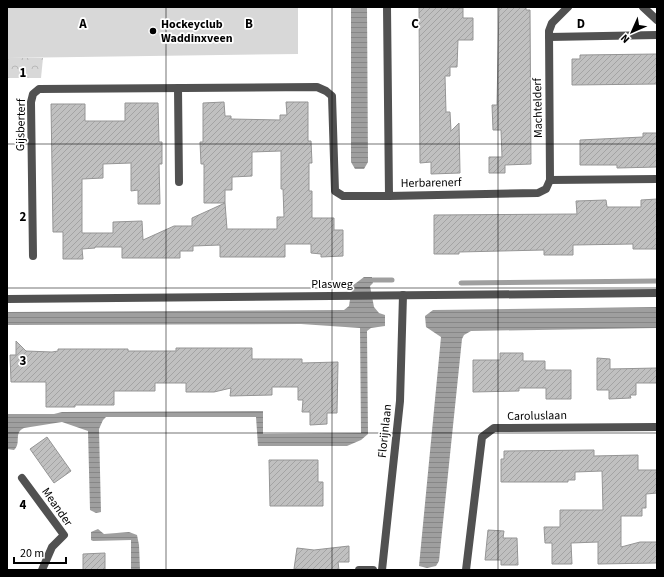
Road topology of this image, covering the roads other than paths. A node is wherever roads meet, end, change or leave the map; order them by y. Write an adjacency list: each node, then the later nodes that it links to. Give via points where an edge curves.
1 (387, 7): 11 (street, Herbarenerf)
2 (568, 7): 6 (street, Machtelderf, via 552,23)
3 (643, 7): 4 (street)
4 (657, 20)
5 (657, 36): 6 (street)
6 (549, 37): 9 (street, Machtelderf)
7 (178, 88): 10 (street); 11 (street, Gijsberterf, via 317,87 326,91 332,96 335,191 343,196); 12 (street, Gijsberterf, via 39,89 33,94)
8 (657, 179): 9 (street)
9 (550, 180): 11 (street, Herbarenerf, via 546,189 538,193)
10 (179, 182)
11 (389, 196)
12 (33, 256)
13 (657, 293): 14 (street, Plasweg)
14 (403, 295): 15 (street, Plasweg); 21 (street, Florijnlaan, via 400,400)
15 (7, 299)
16 (657, 427): 22 (street, Caroluslaan, via 494,428 482,437)
17 (22, 478): 18 (street, Meander, via 64,535 52,547)
18 (42, 570)
19 (358, 570): 20 (street)
20 (373, 570)
21 (382, 570)
22 (466, 570)

